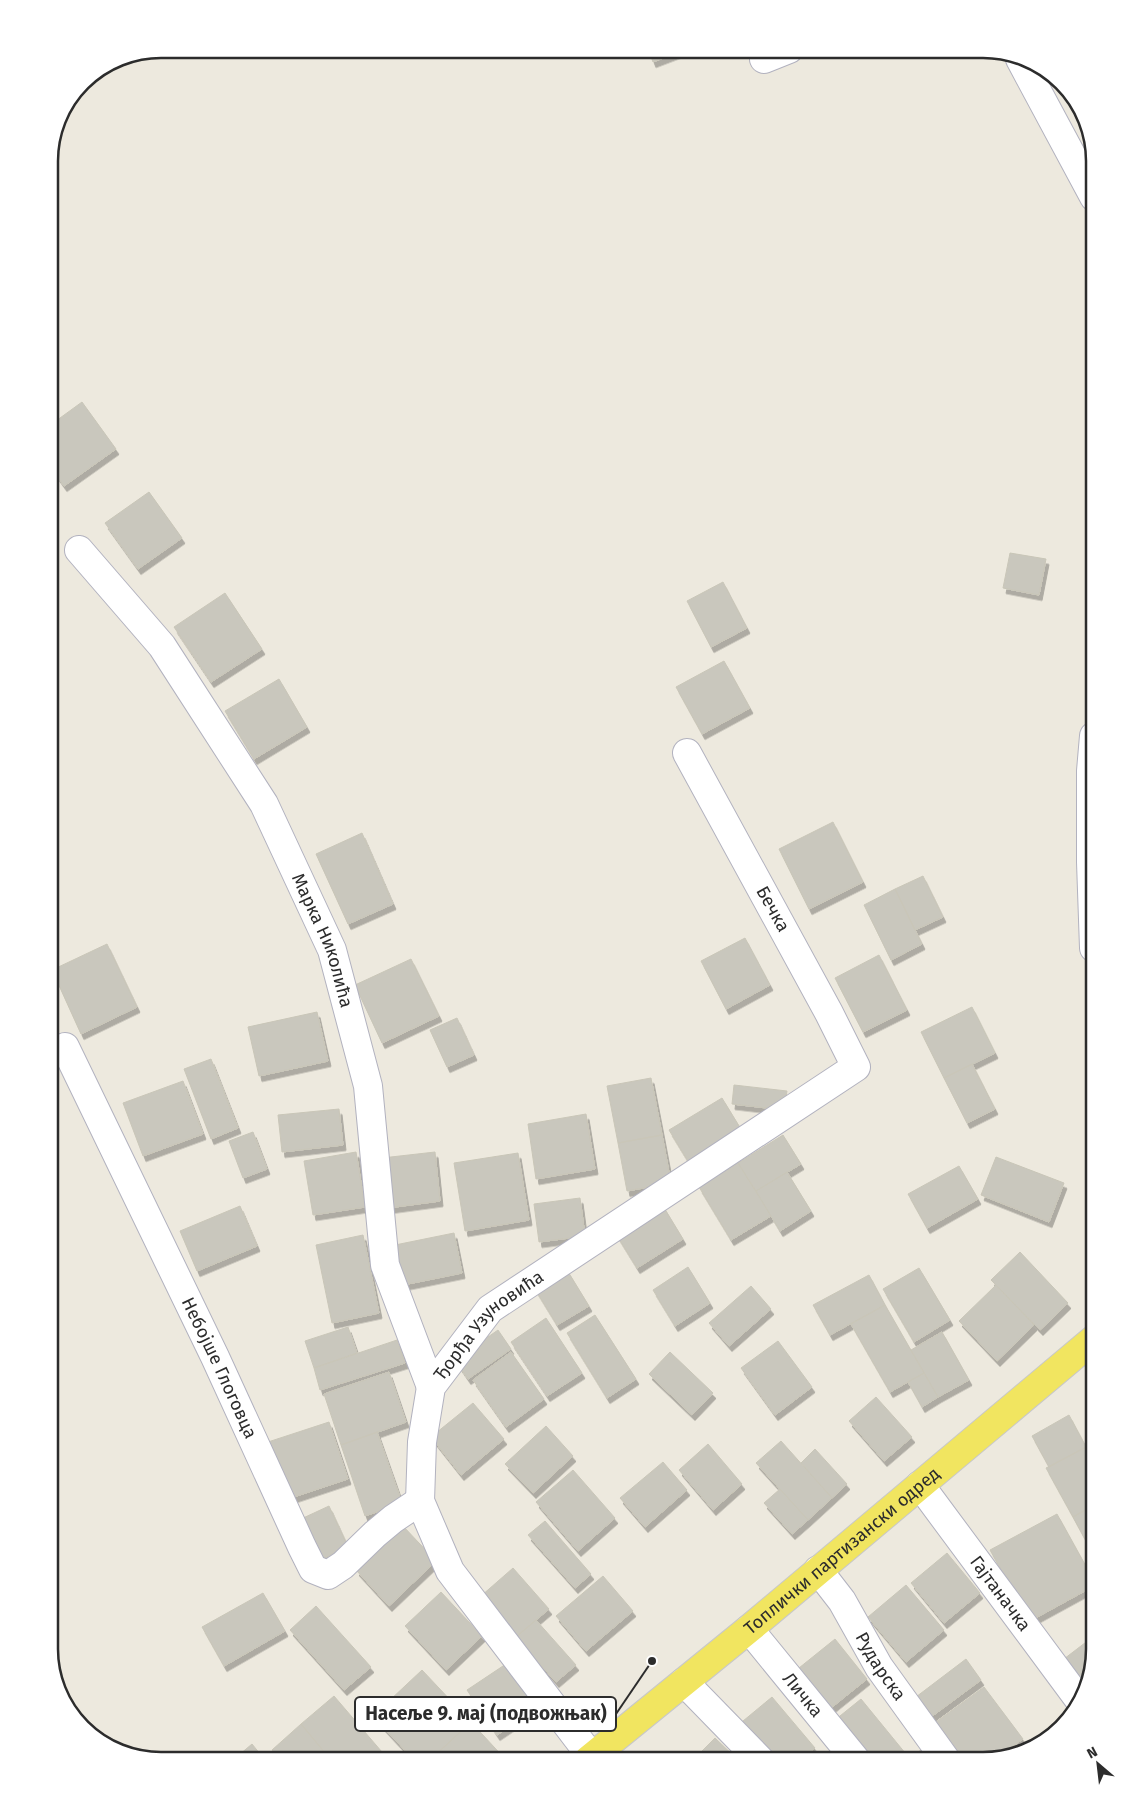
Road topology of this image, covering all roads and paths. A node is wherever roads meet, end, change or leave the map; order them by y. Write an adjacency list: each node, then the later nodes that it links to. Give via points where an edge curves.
1 (1024, 66): 2 (street)
2 (1086, 182)
3 (80, 550): 8 (street, Марка Николића, via 162,646 264,804 332,950 368,1086 385,1266)
4 (686, 753): 6 (street, Бечка, via 830,1013)
5 (65, 1047): 10 (street, Небојше Глоговца, via 314,1569 328,1575)
6 (856, 1068): 8 (street, Ђорђа Узуновића, via 490,1309)
7 (1086, 1346): 9 (main road, Топлички партизански одред)
8 (431, 1387): 10 (street, Ђорђа Узуновића, via 422,1442)
9 (920, 1485): 11 (main road, Топлички партизански одред); 14 (street, Гајтаначка)
10 (420, 1501): 15 (street, Ђорђа Узуновића, via 450,1571)
11 (818, 1570): 12 (main road, Топлички партизански одред); 19 (street, Рударска, via 842,1601 879,1667)
12 (749, 1629): 13 (main road, Топлички партизански одред); 18 (street, Личка)
13 (684, 1682): 16 (main road, Топлички партизански одред); 17 (street)
14 (1075, 1694)
15 (585, 1752)
16 (600, 1752)
17 (752, 1752)
18 (849, 1752)
19 (940, 1752)

